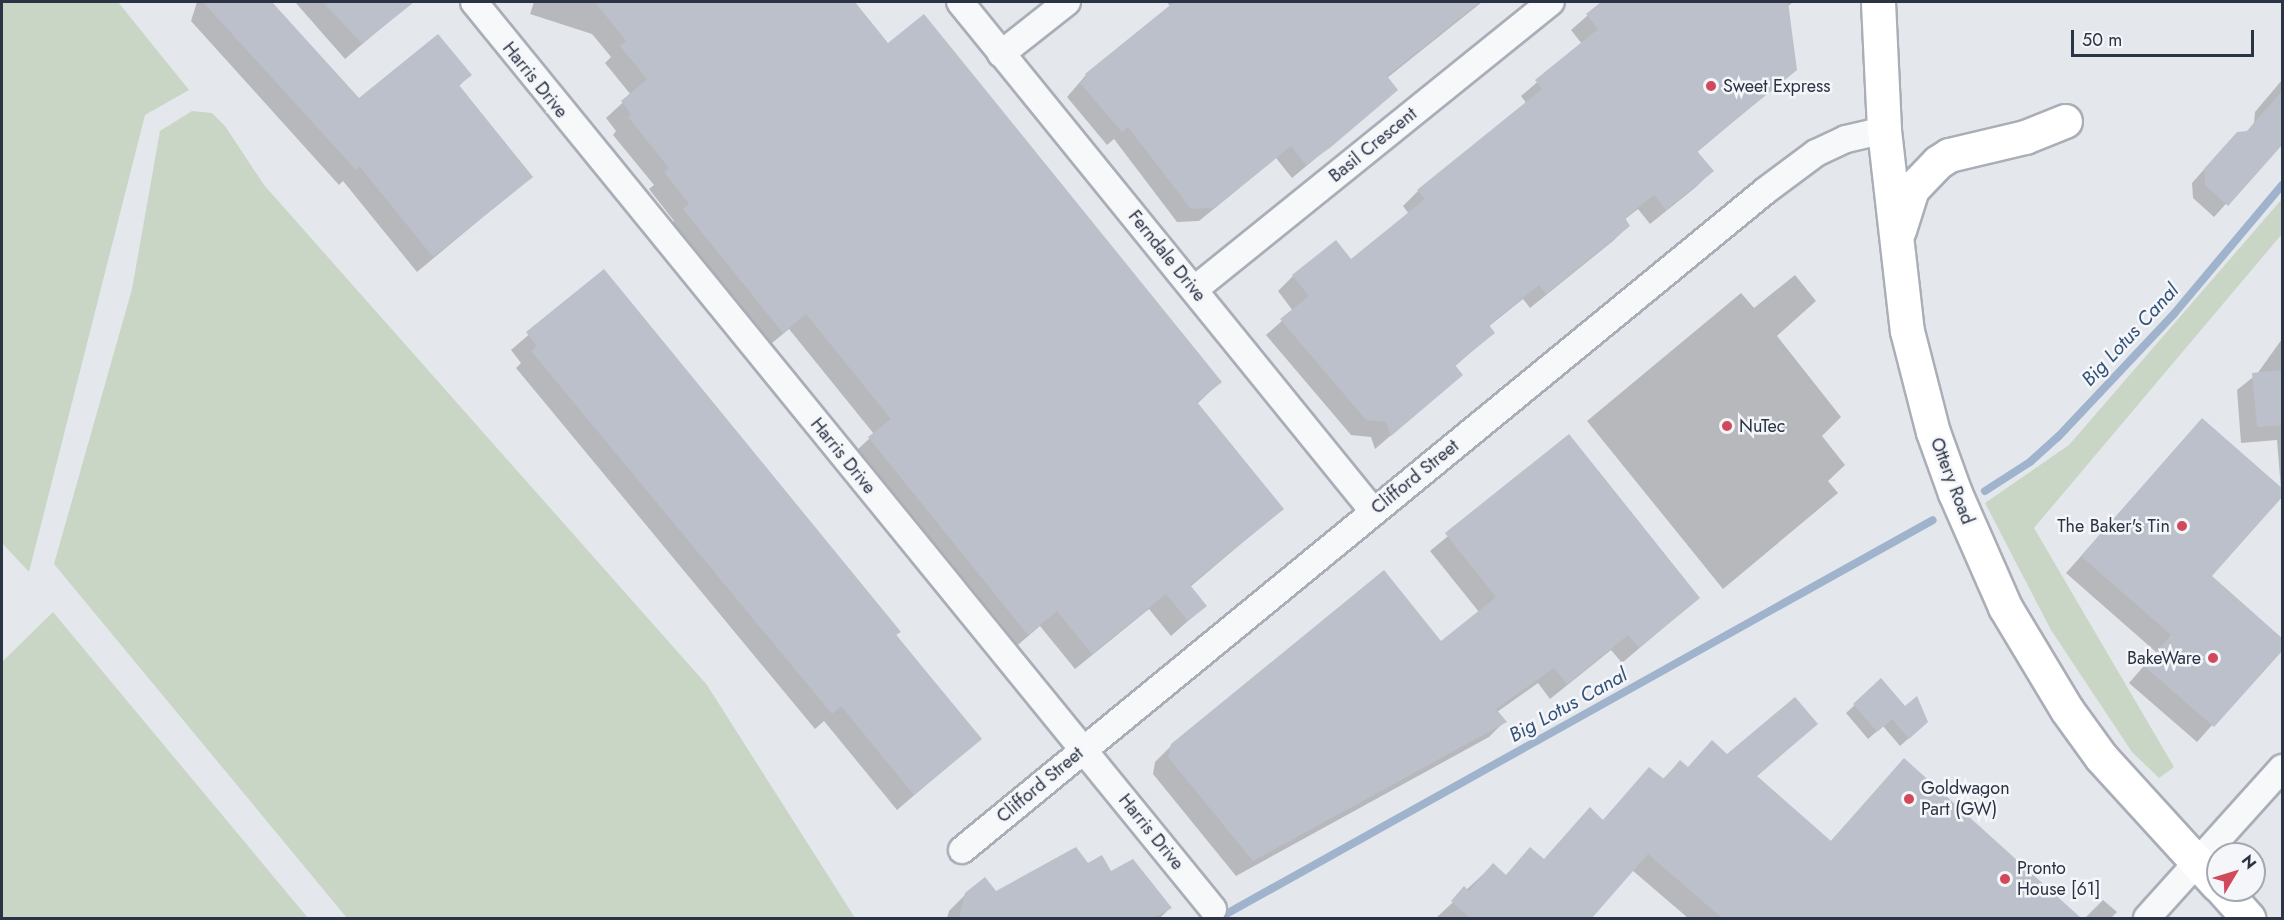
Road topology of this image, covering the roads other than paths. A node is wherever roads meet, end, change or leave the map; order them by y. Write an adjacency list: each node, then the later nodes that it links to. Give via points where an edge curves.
1 (474, 2): 12 (street, Harris Drive)
2 (960, 2): 6 (street, Ferndale Drive)
3 (1067, 2): 6 (street)
4 (1551, 2): 10 (street, Basil Crescent)
5 (1878, 2): 8 (street, Ottery Road)
6 (1001, 54): 10 (street, Ferndale Drive)
7 (2065, 121): 9 (street, via 2025,137 1949,155 1938,162 1912,189)
8 (1884, 130): 9 (street, Ottery Road); 11 (street, Clifford Street, via 1846,139 1816,153)
9 (1895, 244): 16 (street, Ottery Road, via 1915,368 1955,493 2005,607 2100,757)
10 (1195, 289): 11 (street, Ferndale Drive)
11 (1373, 511): 12 (street, Clifford Street)
12 (1083, 749): 15 (street, Clifford Street); 19 (street, Harris Drive)
13 (2283, 768): 14 (street)
14 (2231, 842)
15 (962, 850)
16 (2206, 872)
17 (2206, 875): 20 (street)
18 (2234, 902): 21 (street)
19 (1213, 909)
20 (2147, 918)
21 (2248, 918)

